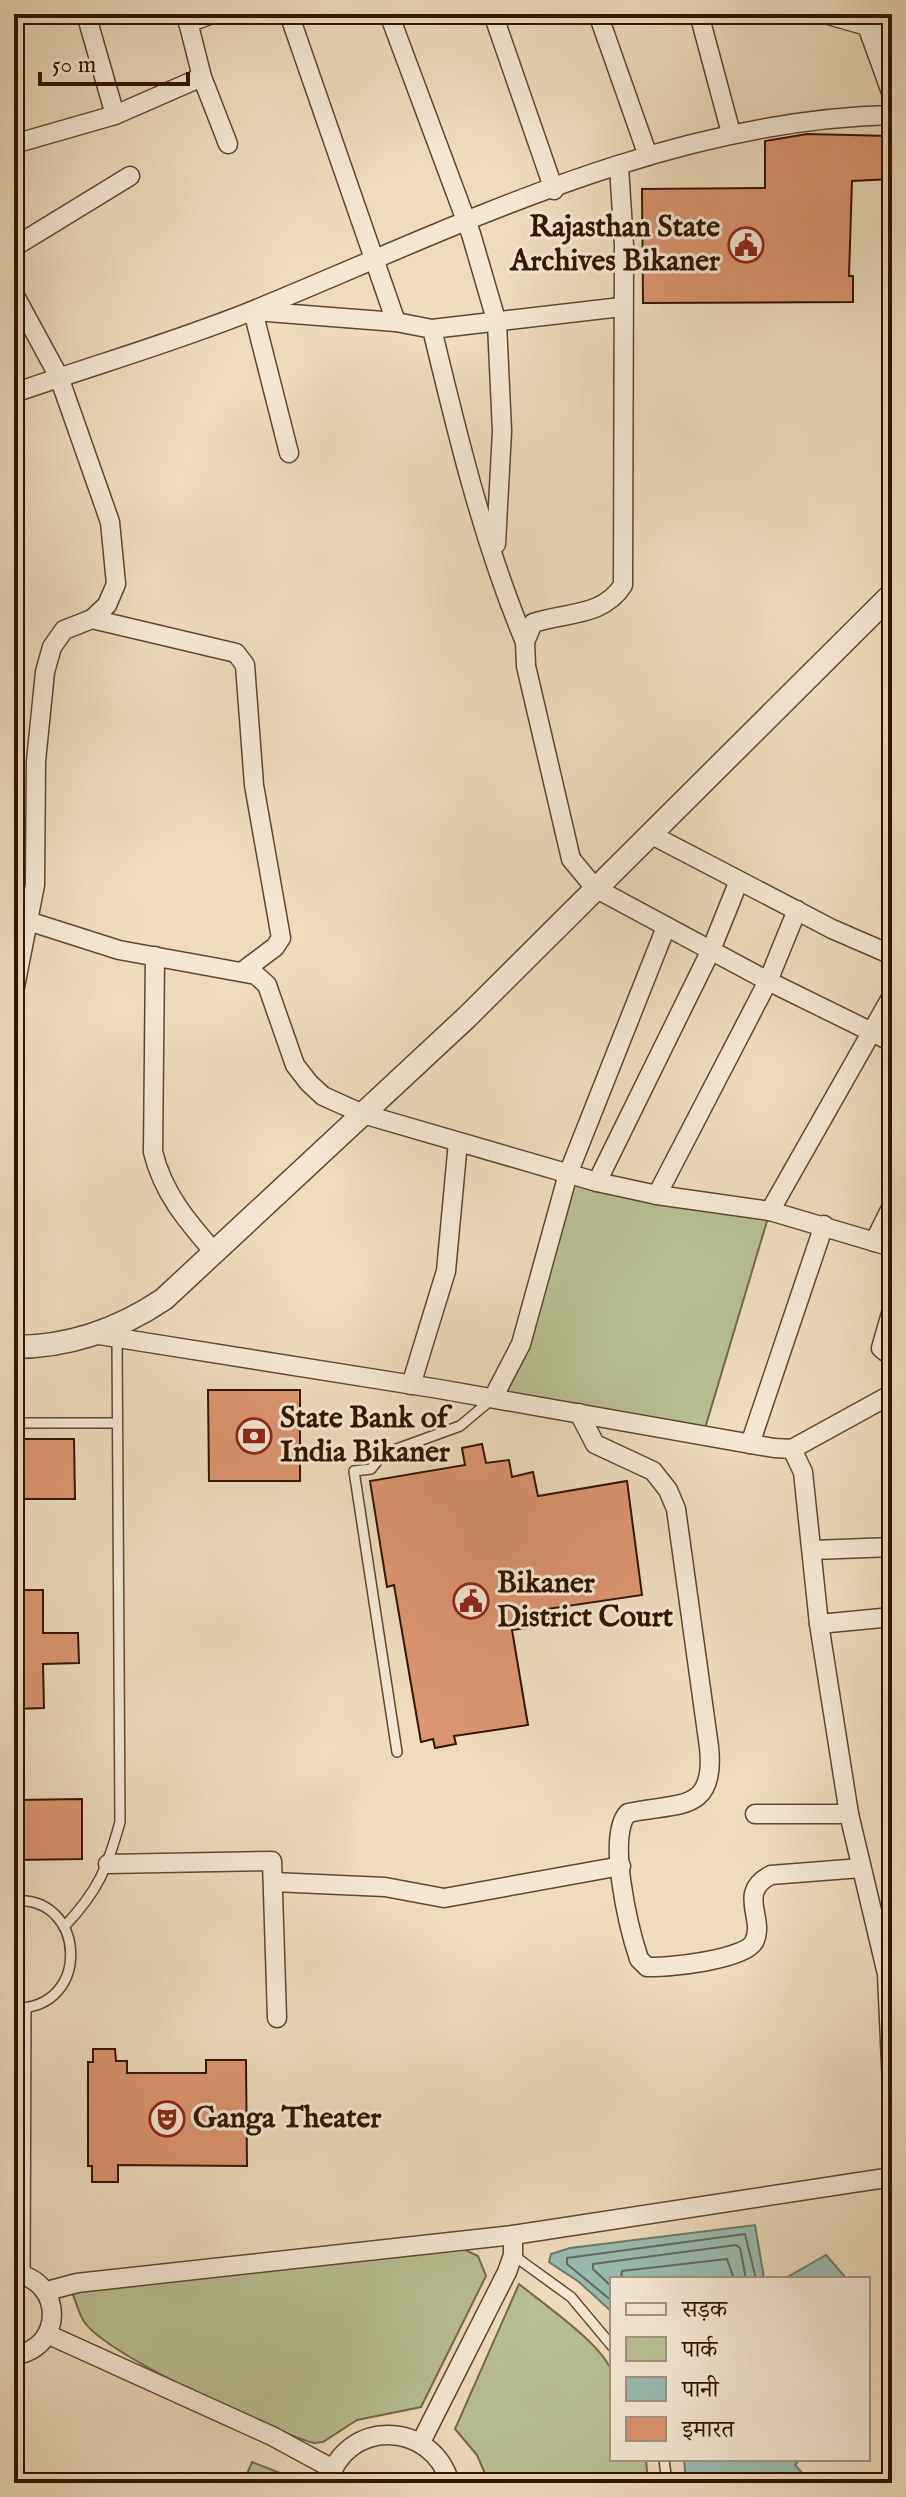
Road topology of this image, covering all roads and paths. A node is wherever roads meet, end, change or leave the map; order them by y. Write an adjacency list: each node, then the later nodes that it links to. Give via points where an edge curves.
1 (86, 14): 14 (street)
2 (212, 14): 9 (street)
3 (289, 14): 25 (street)
4 (389, 14): 23 (street)
5 (493, 14): 22 (street)
6 (598, 14): 19 (street)
7 (699, 14): 16 (street)
8 (825, 14): 11 (street, via 867,26)
9 (187, 18): 12 (street)
10 (892, 20): 11 (street)
11 (873, 41): 13 (street)
12 (202, 77): 14 (street); 18 (street)
13 (892, 95)
14 (115, 115): 17 (street)
15 (892, 115): 16 (street, via 835,116)
16 (731, 133): 19 (street)
17 (14, 144)
18 (228, 144)
19 (648, 156): 20 (street)
20 (619, 166): 22 (street); 27 (street)
21 (130, 176): 24 (street)
22 (554, 190): 23 (street)
23 (464, 219): 25 (street); 30 (street)
24 (14, 247)
25 (375, 257): 28 (street); 29 (street)
26 (14, 294): 32 (street)
27 (621, 307): 30 (street); 38 (street, via 623,585 613,601 599,608 533,623)
28 (253, 311): 29 (street); 32 (street, via 156,349); 34 (street)
29 (396, 322): 31 (street)
30 (497, 323): 31 (street); 35 (street, via 502,431)
31 (432, 329): 35 (street)
32 (59, 377): 33 (street); 37 (street, via 110,522 116,555 116,584 107,605)
33 (14, 393)
34 (289, 453)
35 (495, 557): 38 (street)
36 (892, 594): 39 (street)
37 (92, 619): 43 (street, via 64,630 45,672 36,761 35,885); 48 (street, via 236,653 245,665 254,785 281,938)
38 (525, 642): 41 (street, via 571,859)
39 (650, 834): 40 (street); 41 (street)
40 (738, 883): 42 (street); 45 (street)
41 (595, 888): 44 (street); 54 (street)
42 (797, 910): 46 (street); 49 (street)
43 (21, 921): 47 (street); 50 (street)
44 (666, 927): 45 (street); 56 (street)
45 (711, 950): 49 (street); 57 (street)
46 (892, 955)
47 (155, 956): 48 (street); 63 (street, via 153,1152 174,1205)
48 (243, 971): 54 (street, via 267,985 295,1065 309,1083 323,1096)
49 (768, 981): 52 (street); 58 (street)
50 (14, 992)
51 (892, 996): 52 (street)
52 (873, 1032): 53 (street); 60 (street)
53 (892, 1042)
54 (363, 1114): 55 (street); 63 (street)
55 (458, 1142): 56 (street); 68 (street, via 446,1271)
56 (568, 1174): 57 (street); 70 (street, via 521,1344)
57 (597, 1182): 58 (street)
58 (657, 1195): 60 (street)
59 (892, 1206): 62 (street)
60 (770, 1211): 61 (street)
61 (824, 1225): 62 (street); 76 (street)
62 (883, 1245)
63 (214, 1252): 65 (street, via 164,1299)
64 (892, 1310): 67 (street, via 881,1348)
65 (108, 1336): 66 (street); 68 (street); 75 (lane)
66 (14, 1347)
67 (892, 1357)
68 (411, 1385): 70 (street)
69 (892, 1394): 71 (street)
70 (493, 1398): 72 (street); 82 (lane, via 460,1426 383,1454 371,1469 354,1471)
71 (865, 1409): 73 (street); 77 (street)
72 (579, 1413): 76 (street); 86 (street, via 595,1444 653,1471 676,1509 712,1771 700,1797 628,1813 622,1819)
73 (892, 1413)
74 (14, 1423): 75 (lane)
75 (117, 1423): 85 (lane, via 120,1822)
76 (750, 1444): 77 (street)
77 (792, 1449): 79 (street, via 803,1472)
78 (892, 1547): 79 (street)
79 (813, 1550): 81 (street)
80 (892, 1617): 81 (street)
81 (819, 1624): 84 (street)
82 (397, 1752)
83 (755, 1814): 84 (street)
84 (849, 1814): 87 (street)
85 (108, 1864): 88 (street, via 272,1861); 92 (lane, via 91,1899)
86 (621, 1866): 87 (street, via 639,1959 647,1967 660,1968 741,1954 753,1944 755,1890 771,1875); 88 (street, via 444,1898 385,1887)
87 (861, 1868): 90 (street)
88 (273, 1882): 96 (street)
89 (892, 1896): 90 (street)
90 (872, 1898): 93 (street)
91 (14, 1901): 92 (lane, via 38,1904)
92 (64, 1927): 95 (lane, via 72,1961 67,1978 50,1998)
93 (890, 1974): 97 (street)
94 (14, 2008): 95 (lane)
95 (26, 2009): 101 (lane)
96 (277, 2018)
97 (892, 2086)
98 (892, 2177): 99 (street)
99 (513, 2235): 100 (street); 102 (street, via 77,2283)
100 (513, 2255): 104 (lane, via 571,2297); 106 (street)
101 (20, 2274): 102 (street)
102 (47, 2291): 103 (street, via 52,2307)
103 (47, 2334): 105 (street, via 28,2352); 108 (street, via 272,2436)
104 (610, 2344)
105 (14, 2355)
106 (421, 2442): 108 (street, via 396,2434 371,2436 348,2449); 109 (street, via 443,2464)
107 (664, 2461): 110 (lane)
108 (330, 2476)
109 (450, 2483)
110 (667, 2483)

